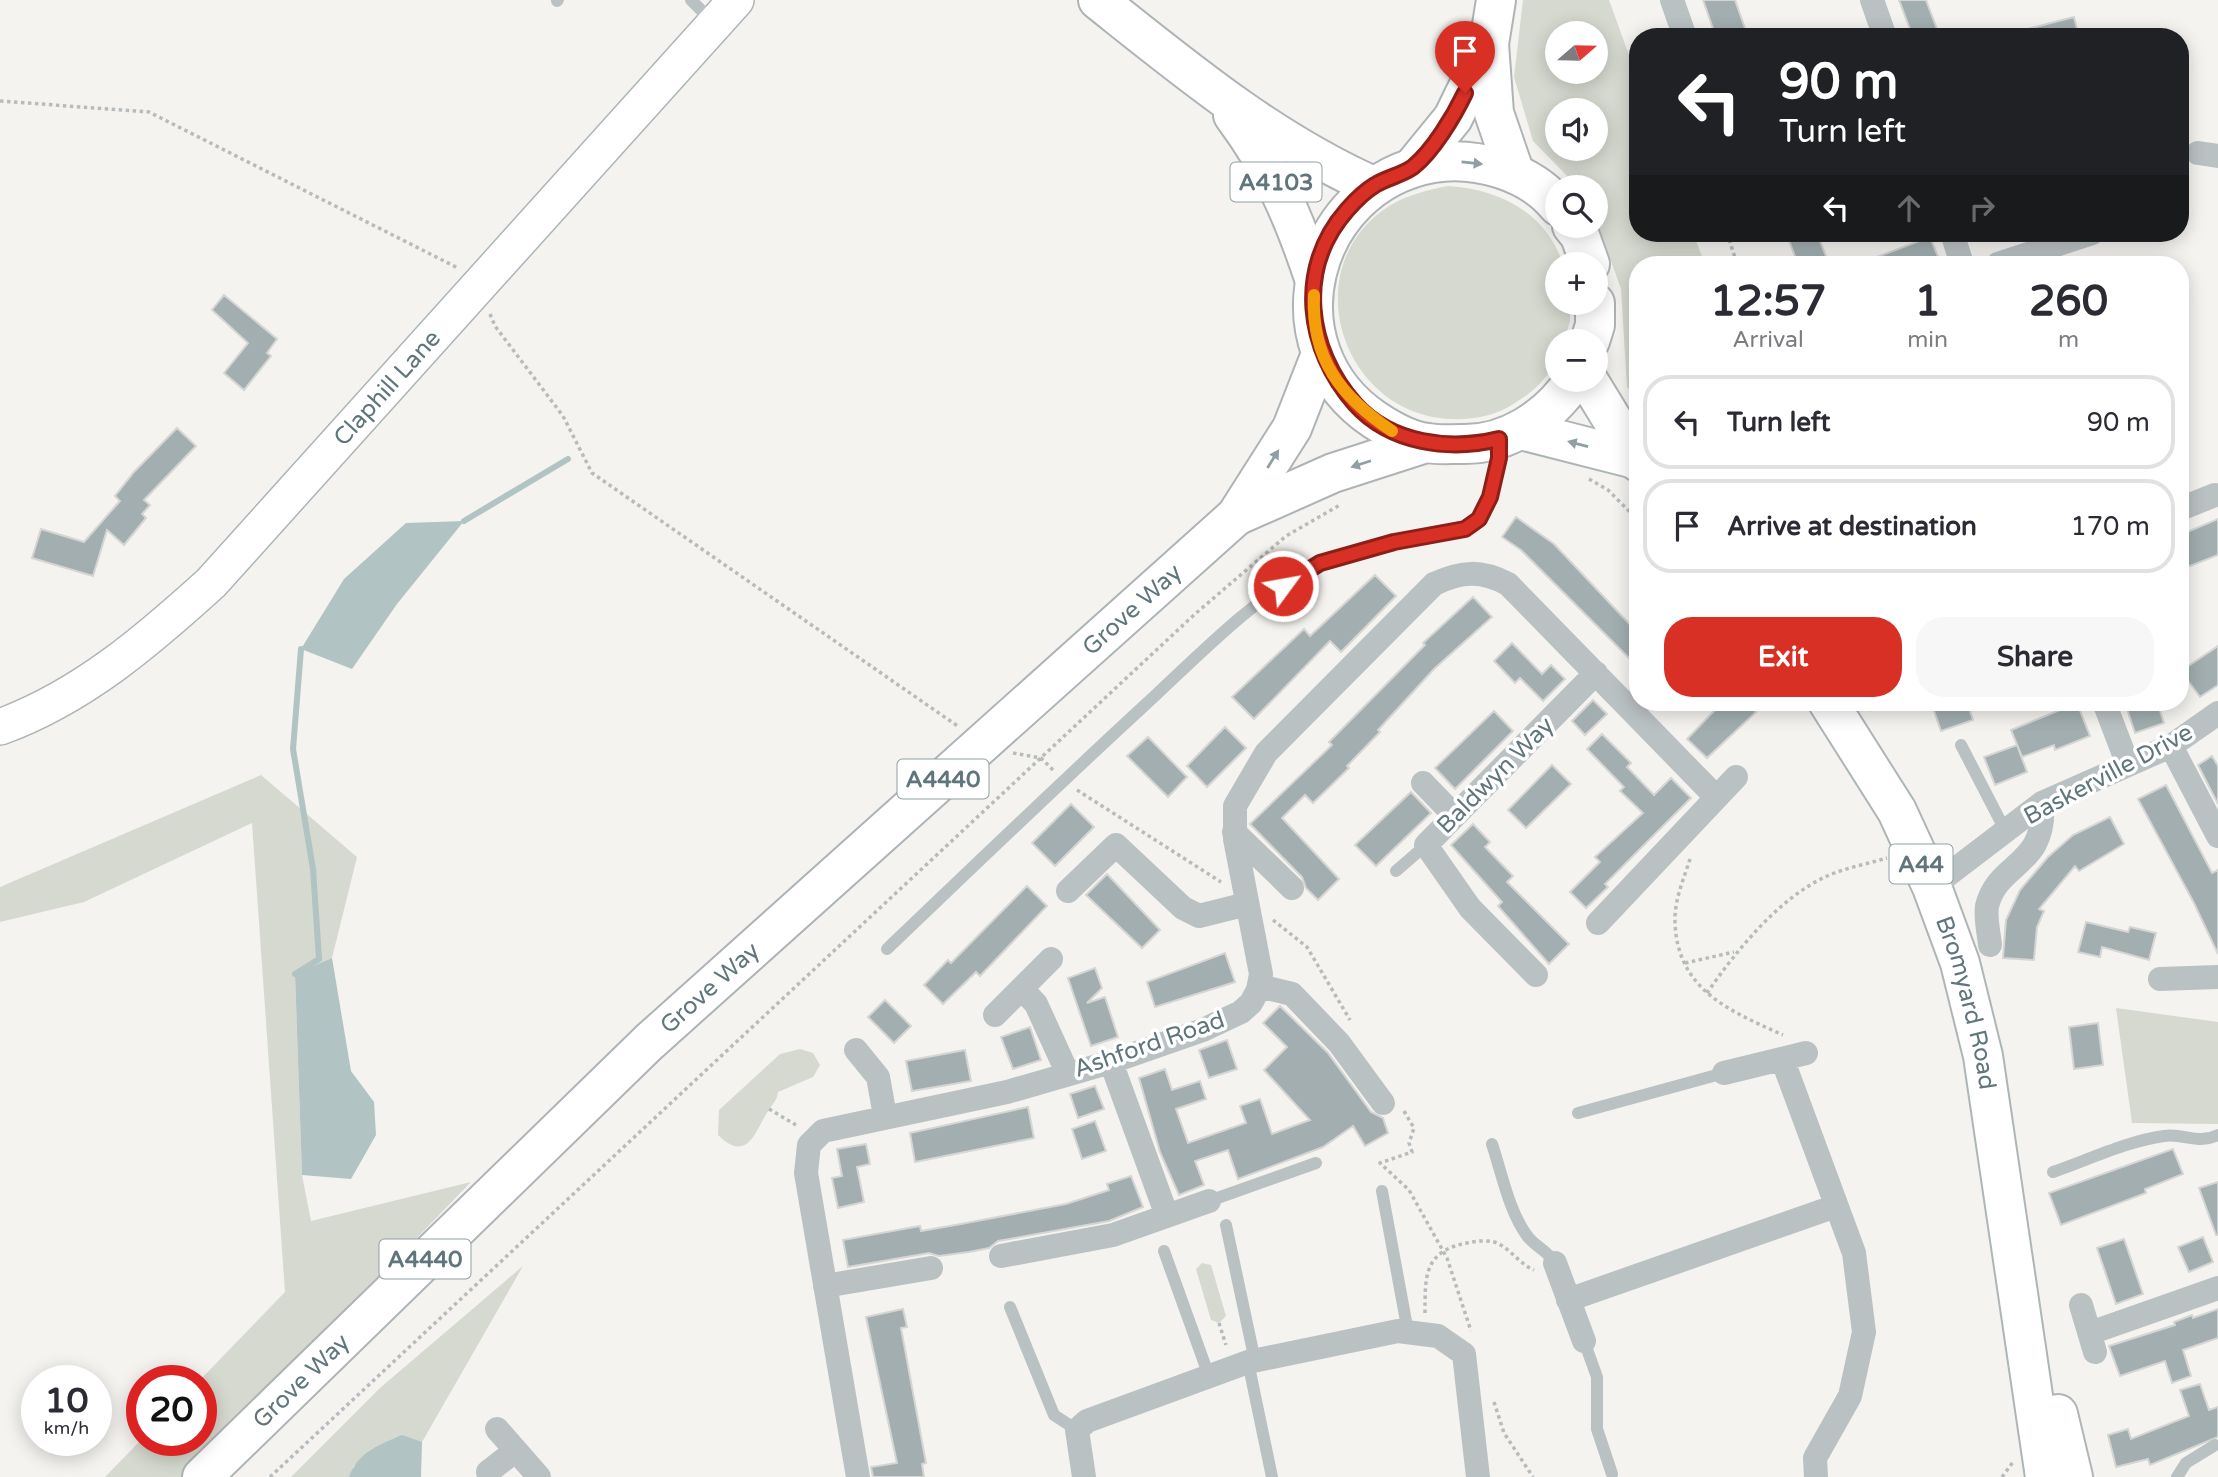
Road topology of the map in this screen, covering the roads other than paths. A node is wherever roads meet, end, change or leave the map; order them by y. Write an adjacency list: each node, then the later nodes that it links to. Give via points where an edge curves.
1 (1098, 0): 9 (main road, A4103)
2 (1496, 0): 8 (main road)
3 (1672, 0): 6 (street)
4 (1872, 0): 7 (street)
5 (714, 8): 33 (street, Claphill Lane, via 478,289 211,583 137,650 93,680)
6 (1682, 28)
7 (1882, 28)
8 (1489, 44): 10 (main road, via 1453,118); 11 (main road, via 1494,113)
9 (1220, 97): 12 (main road, A4103, via 1327,165); 16 (main road, A4103, via 1258,150 1291,210)
10 (1413, 167): 11 (main road, one-way to 11, via 1447,160 1482,163); 12 (main road)
11 (1515, 174): 13 (main road)
12 (1373, 186): 16 (main road, via 1346,211 1326,242)
13 (1545, 196)
14 (2065, 242): 15 (street)
15 (2022, 256)
16 (1314, 278): 17 (main road, via 1313,316)
17 (1321, 354): 21 (main road, via 1338,385 1362,411 1392,431); 26 (main road, Grove Way / A4440, one-way to 17, via 1292,428)
18 (1564, 392): 20 (main road, via 1545,414)
19 (1595, 392): 22 (main road)
20 (1510, 434): 21 (main road, via 1475,445); 23 (main road, one-way to 20); 53 (lane, via 1479,519 1465,529 1394,542 1320,563 1265,598)
21 (1426, 443): 26 (main road, Grove Way / A4440, one-way to 26, via 1333,473)
22 (1629, 447)
23 (1629, 458)
24 (2215, 495): 25 (street)
25 (2189, 505)
26 (1236, 516): 98 (main road, Grove Way / A4440, via 649,1042)
27 (1596, 673): 28 (street); 41 (street, Baldwyn Way); 43 (street, via 1508,584 1470,572 1452,576 1434,584 1266,753 1235,806)
28 (1629, 707)
29 (1633, 711): 39 (street)
30 (1834, 711): 47 (main road, Bromyard Road / A44, via 1897,811)
31 (2107, 711): 36 (street)
32 (2218, 713): 35 (street, Baskerville Drive)
33 (0, 727)
34 (1961, 745): 42 (lane)
35 (2171, 746): 36 (street, Baskerville Drive); 44 (street)
36 (2128, 765): 40 (street, Baskerville Drive)
37 (1736, 777): 39 (street)
38 (1423, 783): 41 (street)
39 (1716, 797): 51 (street)
40 (2042, 803): 42 (street, Baskerville Drive); 52 (street, via 2042,834 1988,904)
41 (1454, 815): 45 (street, Baldwyn Way)
42 (2005, 830): 47 (street, Baskerville Drive)
43 (1234, 831): 48 (street); 50 (street)
44 (2218, 836)
45 (1426, 845): 46 (lane); 55 (street, Baldwyn Way, via 1470,908)
46 (1396, 871)
47 (1932, 887): 71 (main road, Bromyard Road / A44, via 1960,963 1976,1028)
48 (1292, 888)
49 (1068, 891): 50 (street, via 1116,845 1183,908 1199,916)
50 (1247, 904): 58 (street)
51 (1598, 923)
52 (1990, 945)
53 (887, 949)
54 (1051, 959): 59 (street)
55 (1536, 975)
56 (2218, 977): 57 (street)
57 (2161, 979)
58 (1259, 986): 62 (street, Ashford Road, via 1251,1003 1222,1022); 65 (street, via 1293,995 1339,1043)
59 (1023, 990): 60 (street); 63 (street, via 1036,1004)
60 (995, 1015)
61 (856, 1050): 67 (street, via 878,1077)
62 (1111, 1062): 63 (street, Ashford Road); 76 (street)
63 (1067, 1072): 67 (street, Ashford Road, via 1007,1092)
64 (1724, 1073): 66 (lane); 75 (street, via 1795,1057)
65 (1383, 1103)
66 (1578, 1113)
67 (885, 1116): 82 (street, Ashford Road, via 823,1131 809,1145 806,1173)
68 (2218, 1135): 72 (lane, via 2208,1140 2152,1139)
69 (1492, 1144): 80 (lane, via 1521,1225)
70 (1316, 1163): 74 (lane)
71 (2000, 1167): 95 (main road, Bromyard Road / A44); 105 (main road, Bromyard Road / A44)
72 (2053, 1172)
73 (1382, 1191): 87 (lane)
74 (1209, 1202): 76 (street)
75 (1836, 1206): 84 (street); 104 (street, via 1854,1253 1864,1332 1850,1396 1815,1458)
76 (1167, 1216): 79 (street, via 1079,1244)
77 (1226, 1225): 89 (lane)
78 (1164, 1251): 90 (lane)
79 (1001, 1256)
80 (1555, 1264): 84 (street)
81 (931, 1268): 82 (street)
82 (825, 1286): 100 (street)
83 (2218, 1288): 85 (street, via 2092,1343)
84 (1568, 1300): 88 (street)
85 (2081, 1305)
86 (1010, 1307): 92 (lane, via 1054,1415)
87 (1418, 1334): 89 (street, via 1398,1331); 103 (street, via 1438,1335 1464,1354)
88 (1584, 1341): 97 (lane, via 1597,1377 1597,1429)
89 (1251, 1361): 90 (street); 102 (lane)
90 (1209, 1376): 92 (street, via 1087,1420)
91 (497, 1429): 94 (street)
92 (1077, 1430): 101 (street)
93 (2215, 1445): 106 (lane, via 2186,1463)
94 (515, 1451): 96 (street); 99 (street)
95 (2031, 1466)
96 (486, 1474)
97 (1612, 1474)
98 (202, 1477)
99 (539, 1477)
100 (858, 1477)
101 (1084, 1477)
102 (1272, 1477)
103 (1478, 1477)
104 (1816, 1477)
105 (2073, 1477)
106 (2177, 1477)

